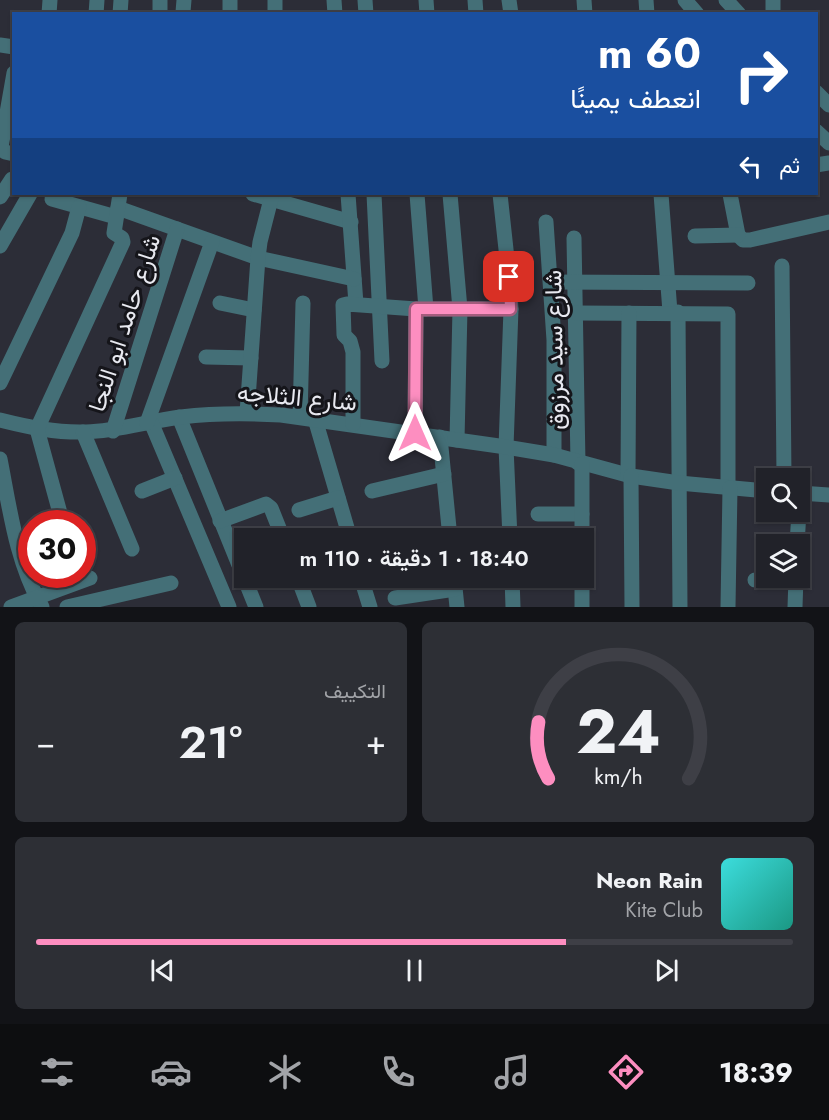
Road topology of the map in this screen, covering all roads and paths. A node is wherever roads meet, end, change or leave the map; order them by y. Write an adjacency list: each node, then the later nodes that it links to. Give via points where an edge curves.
1 (685, 0): 3 (street)
2 (726, 0): 4 (street)
3 (695, 12)
4 (737, 12)
5 (12, 84): 8 (street, via 1,147)
6 (818, 94): 7 (street)
7 (829, 105)
8 (8, 152)
9 (12, 179): 18 (street)
10 (29, 195): 31 (street)
11 (348, 195): 23 (street)
12 (374, 195): 42 (street)
13 (417, 195): 43 (street)
14 (450, 195): 44 (street)
15 (500, 195): 45 (street)
16 (661, 195): 37 (street)
17 (730, 195): 27 (street)
18 (0, 197)
19 (270, 197): 23 (street); 32 (street)
20 (52, 199): 22 (street)
21 (118, 206): 22 (street); 26 (street); 60 (street, via 114,233 123,242)
22 (79, 207): 53 (street, via 72,233)
23 (351, 222): 34 (street)
24 (546, 222): 35 (street)
25 (829, 222): 27 (street, via 750,240 743,240)
26 (177, 229): 30 (street); 61 (street, شارع حامد ابو النجا)
27 (738, 234): 28 (street)
28 (695, 236)
29 (574, 238): 36 (street, شارع سيد مرزوق)
30 (212, 242): 32 (street); 58 (street)
31 (0, 246)
32 (258, 258): 34 (street); 46 (street)
33 (782, 266): 70 (street)
34 (354, 279): 41 (street)
35 (552, 282): 36 (street); 67 (street)
36 (577, 283): 37 (street); 48 (street, شارع سيد مرزوق)
37 (668, 283): 38 (street); 47 (street)
38 (748, 283)
39 (220, 303): 46 (street)
40 (303, 303): 56 (street)
41 (356, 304): 42 (street); 59 (street, via 345,304 342,308 344,335 353,352)
42 (380, 307): 43 (street); 52 (street)
43 (421, 309): 44 (street); 63 (street)
44 (460, 309): 45 (street); 65 (street)
45 (510, 309): 66 (street)
46 (254, 310): 51 (street)
47 (674, 312): 49 (street); 74 (street); 75 (street, via 726,312 729,316)
48 (577, 313): 49 (street); 69 (street, شارع سيد مرزوق)
49 (629, 313): 72 (street)
50 (206, 357): 51 (street)
51 (251, 358): 54 (street)
52 (382, 362)
53 (0, 383)
54 (247, 413): 55 (street, شارع الثلاجه); 56 (street, شارع الثلاجه)
55 (179, 417): 58 (street, شارع الثلاجه); 86 (street)
56 (307, 418): 59 (street, شارع الثلاجه); 81 (street)
57 (0, 420): 60 (street, شارع الثلاجه)
58 (149, 422): 61 (street, شارع الثلاجه); 73 (street)
59 (353, 424): 63 (street, شارع الثلاجه)
60 (38, 429): 62 (street, شارع الثلاجه); 82 (street)
61 (113, 431): 62 (street, شارع الثلاجه)
62 (83, 432): 92 (street)
63 (415, 433): 64 (street, شارع الثلاجه)
64 (440, 437): 65 (street, شارع الثلاجه); 71 (street)
65 (457, 440): 66 (street, شارع الثلاجه)
66 (506, 447): 67 (street, شارع الثلاجه); 90 (street)
67 (554, 455): 69 (street, شارع الثلاجه)
68 (0, 459): 103 (street, via 19,553)
69 (580, 463): 72 (street, شارع الثلاجه); 85 (street, شارع سيد مرزوق)
70 (784, 468)
71 (444, 474): 78 (street); 89 (street)
72 (629, 476): 74 (street, شارع الثلاجه); 113 (street)
73 (175, 478): 77 (street); 106 (street)
74 (679, 483): 75 (street, شارع الثلاجه); 114 (street)
75 (729, 488): 76 (street, شارع الثلاجه); 115 (street)
76 (756, 490)
77 (142, 491)
78 (372, 491)
79 (810, 494): 80 (street)
80 (829, 495)
81 (338, 498): 83 (street); 88 (street)
82 (59, 510)
83 (299, 510)
84 (538, 514): 85 (street)
85 (582, 514): 91 (street, شارع سيد مرزوق)
86 (220, 521): 87 (street, via 263,504 269,505); 107 (street)
87 (279, 528)
88 (347, 528)
89 (449, 528)
90 (510, 528)
91 (582, 528)
92 (132, 549)
93 (171, 583): 105 (street)
94 (64, 588): 103 (street)
95 (302, 588): 108 (street)
96 (364, 588): 109 (street)
97 (434, 588): 102 (street)
98 (455, 588): 110 (street)
99 (512, 588): 111 (street)
100 (582, 588): 112 (street)
101 (796, 588): 116 (street)
102 (395, 598)
103 (40, 602): 104 (street)
104 (11, 607)
105 (67, 607)
106 (229, 607)
107 (256, 607)
108 (309, 607)
109 (369, 607)
110 (457, 607)
111 (513, 607)
112 (582, 607)
113 (632, 607)
114 (680, 607)
115 (728, 607)
116 (795, 607)

